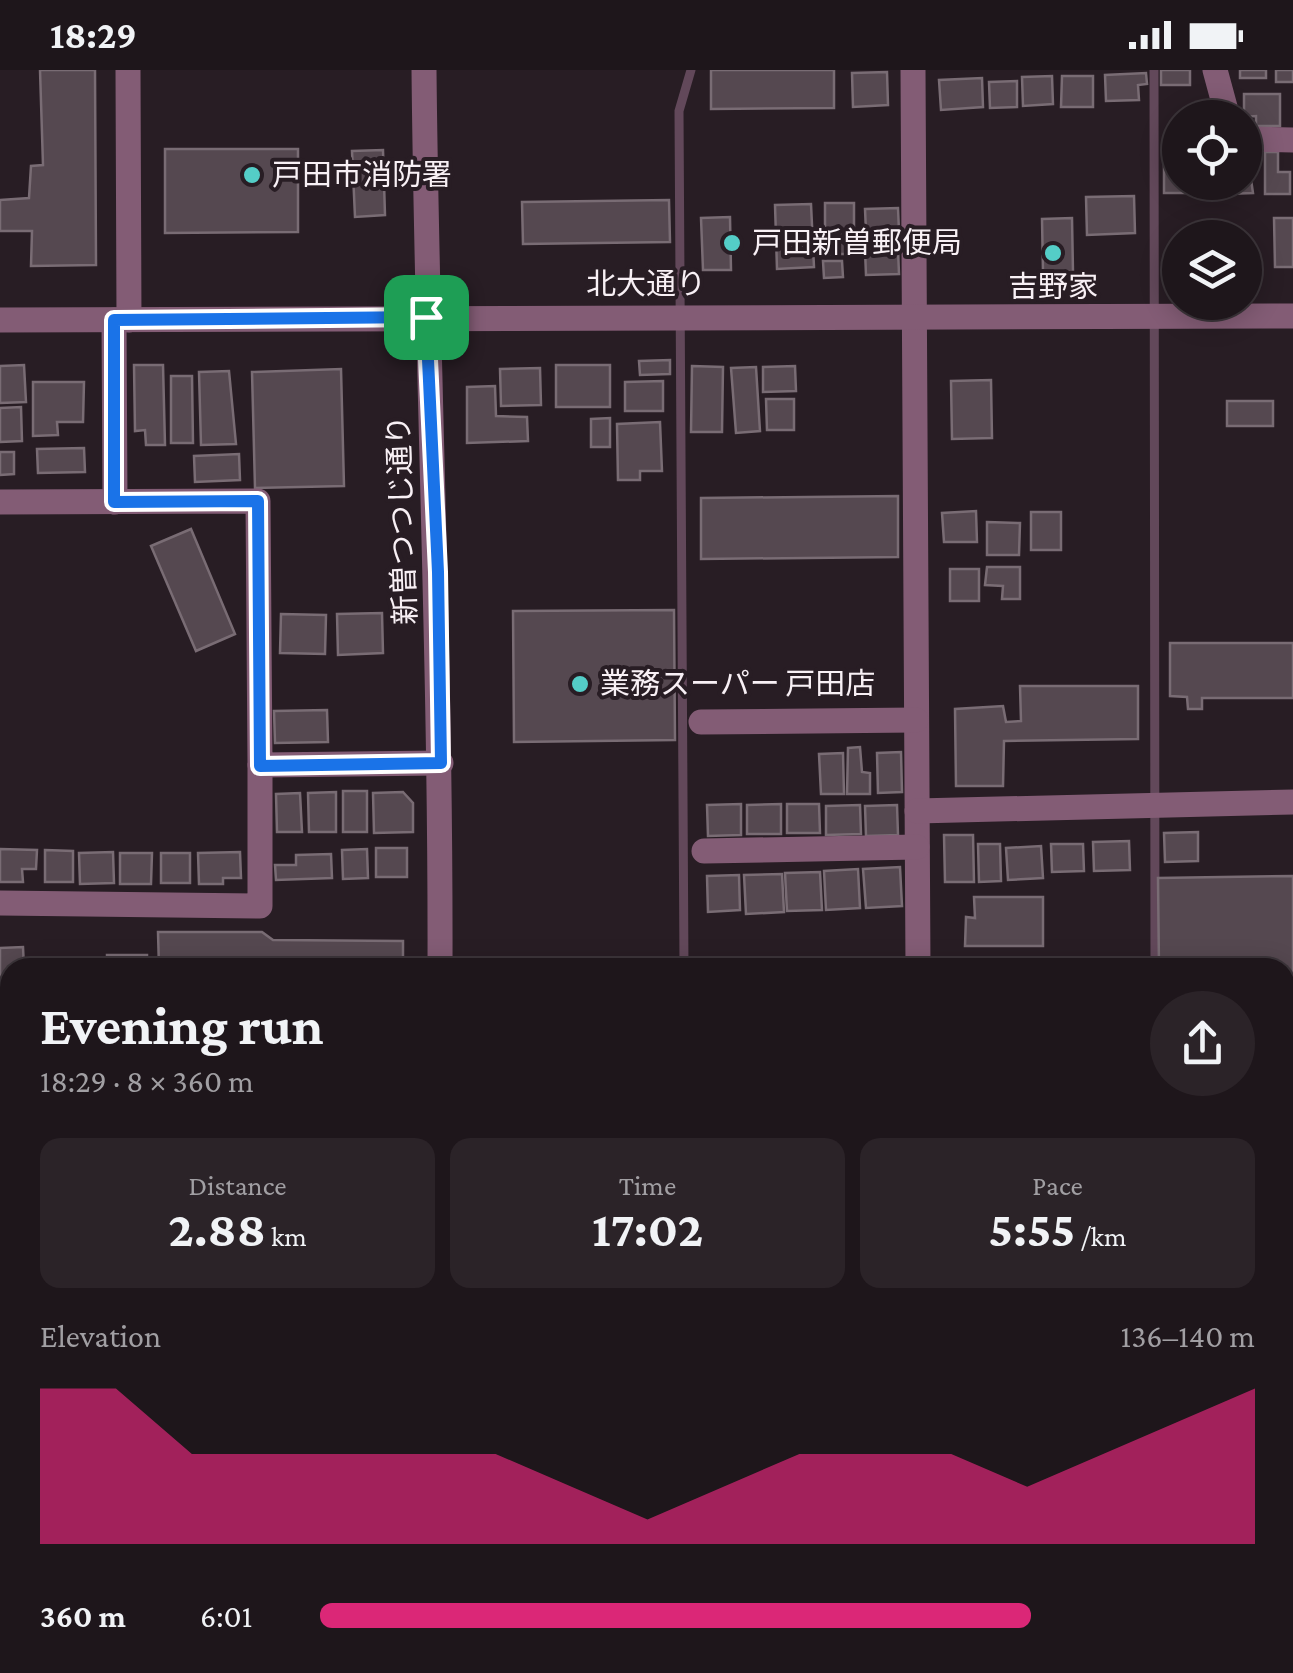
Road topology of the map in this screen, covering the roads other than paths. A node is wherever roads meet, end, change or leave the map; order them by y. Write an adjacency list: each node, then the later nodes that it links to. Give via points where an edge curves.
1 (128, 70): 12 (street)
2 (424, 70): 10 (street, 新曽つつじ通り)
3 (913, 70): 8 (street)
4 (1215, 70): 5 (street)
5 (1223, 100)
6 (1262, 139): 7 (street)
7 (1293, 140)
8 (914, 316): 9 (street, 北大通り); 10 (street, 北大通り); 15 (street)
9 (1293, 316)
10 (426, 317): 12 (street, 北大通り); 17 (street, 新曽つつじ通り)
11 (0, 320): 12 (street, 北大通り)
12 (122, 320): 14 (street)
13 (0, 502): 14 (street)
14 (114, 502): 18 (street, via 258,501)
15 (916, 720): 16 (street); 20 (street)
16 (701, 722)
17 (441, 763): 18 (street); 24 (street, 新曽つつじ通り)
18 (260, 766): 23 (street, via 260,906)
19 (1293, 802): 20 (street)
20 (917, 812): 21 (street)
21 (917, 847): 22 (street); 25 (street)
22 (704, 851)
23 (0, 903)
24 (440, 958)
25 (918, 958)

